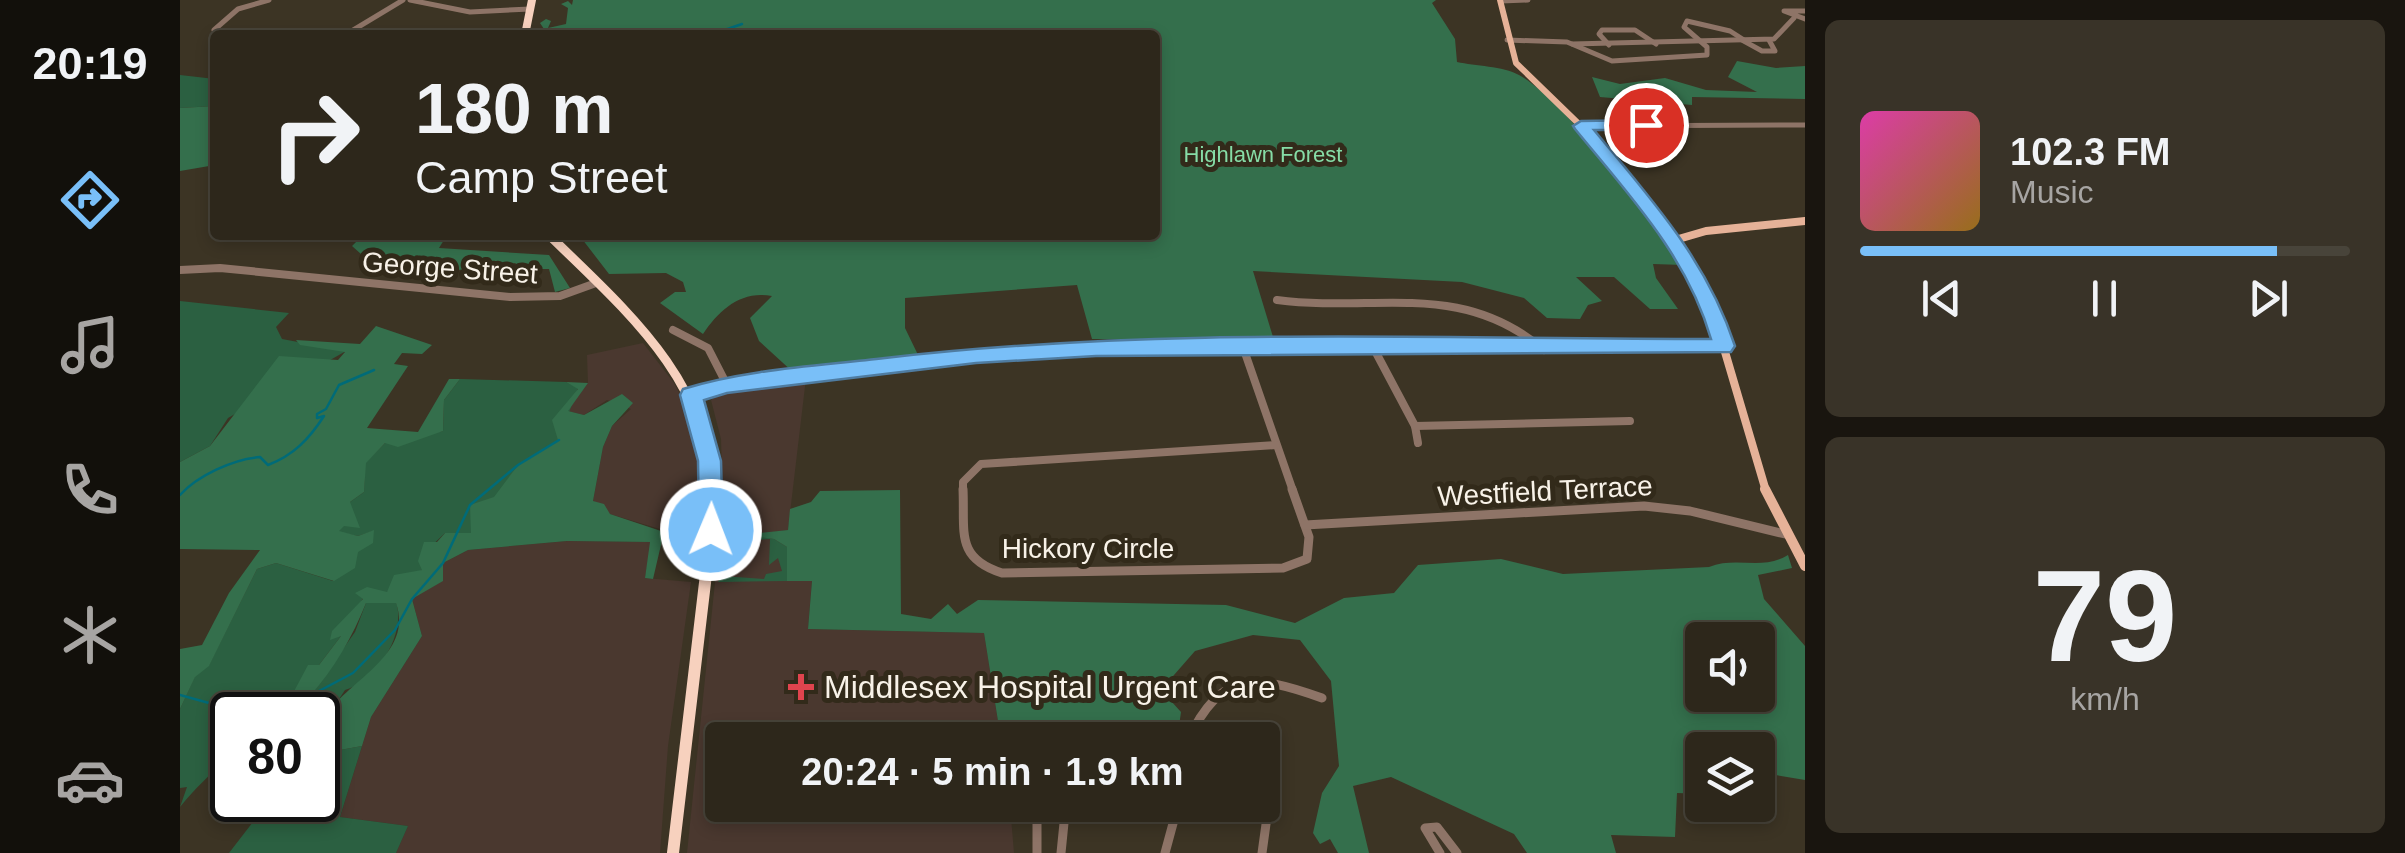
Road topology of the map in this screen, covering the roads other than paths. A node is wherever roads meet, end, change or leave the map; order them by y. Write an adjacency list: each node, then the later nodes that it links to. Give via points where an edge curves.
1 (269, 0): 9 (street, via 226,15)
2 (406, 0): 5 (street, via 470,12); 10 (street)
3 (1528, 0): 4 (street)
4 (1500, 1): 14 (main road)
5 (531, 5): 11 (highway)
6 (1805, 11): 7 (street, via 1785,9)
7 (1794, 18): 8 (street); 12 (street, via 1782,36)
8 (1805, 19)
9 (214, 30)
10 (353, 30)
11 (526, 30)
12 (1768, 39): 13 (street); 13 (street, via 1775,51)
13 (1743, 40): 15 (street); 15 (street, via 1701,22 1684,24)
14 (1507, 41): 16 (street); 20 (main road, via 1527,77)
15 (1701, 42): 16 (street, via 1710,50 1702,57 1621,60 1596,58); 17 (street)
16 (1575, 44): 18 (street)
17 (1656, 44): 18 (street); 18 (street, via 1636,30 1602,30)
18 (1608, 46)
19 (1805, 124): 20 (street)
20 (1581, 126): 23 (main road)
21 (1805, 221): 23 (main road)
22 (554, 240): 25 (highway)
23 (1675, 240): 28 (main road, via 1710,301)
24 (180, 270): 25 (street, George Street, via 220,268 510,296 560,296)
25 (596, 283): 33 (highway, via 657,344)
26 (1277, 300): 31 (street, via 1460,305 1502,316)
27 (673, 330): 32 (street, via 708,348)
28 (1724, 346): 31 (street); 39 (main road, via 1761,480)
29 (1374, 347): 30 (street); 31 (street); 35 (street)
30 (1244, 350): 32 (street, via 1025,352); 37 (street)
31 (1544, 350)
32 (727, 385): 33 (street)
33 (691, 395): 49 (highway, via 706,438 712,514)
34 (1630, 422): 35 (street)
35 (1415, 426): 36 (street)
36 (1418, 444)
37 (1276, 445): 38 (street); 38 (street, Hickory Circle, via 981,464 963,482 966,546 977,565 1002,573 1283,568 1307,559)
38 (1306, 525): 39 (street, Westfield Terrace, via 1644,506)
39 (1785, 534): 40 (main road)
40 (1792, 546): 41 (street); 42 (main road)
41 (1805, 548)
42 (1805, 566)
43 (1322, 698): 44 (street, via 1272,680 1241,680 1217,694)
44 (1195, 722)
45 (1037, 822): 50 (street)
46 (1064, 822): 51 (street)
47 (1170, 822): 52 (street)
48 (1264, 822): 53 (street)
49 (672, 853)
50 (1037, 853)
51 (1061, 853)
52 (1165, 853)
53 (1262, 853)
54 (1440, 853): 55 (street, via 1425,828 1437,826)
55 (1457, 853)

